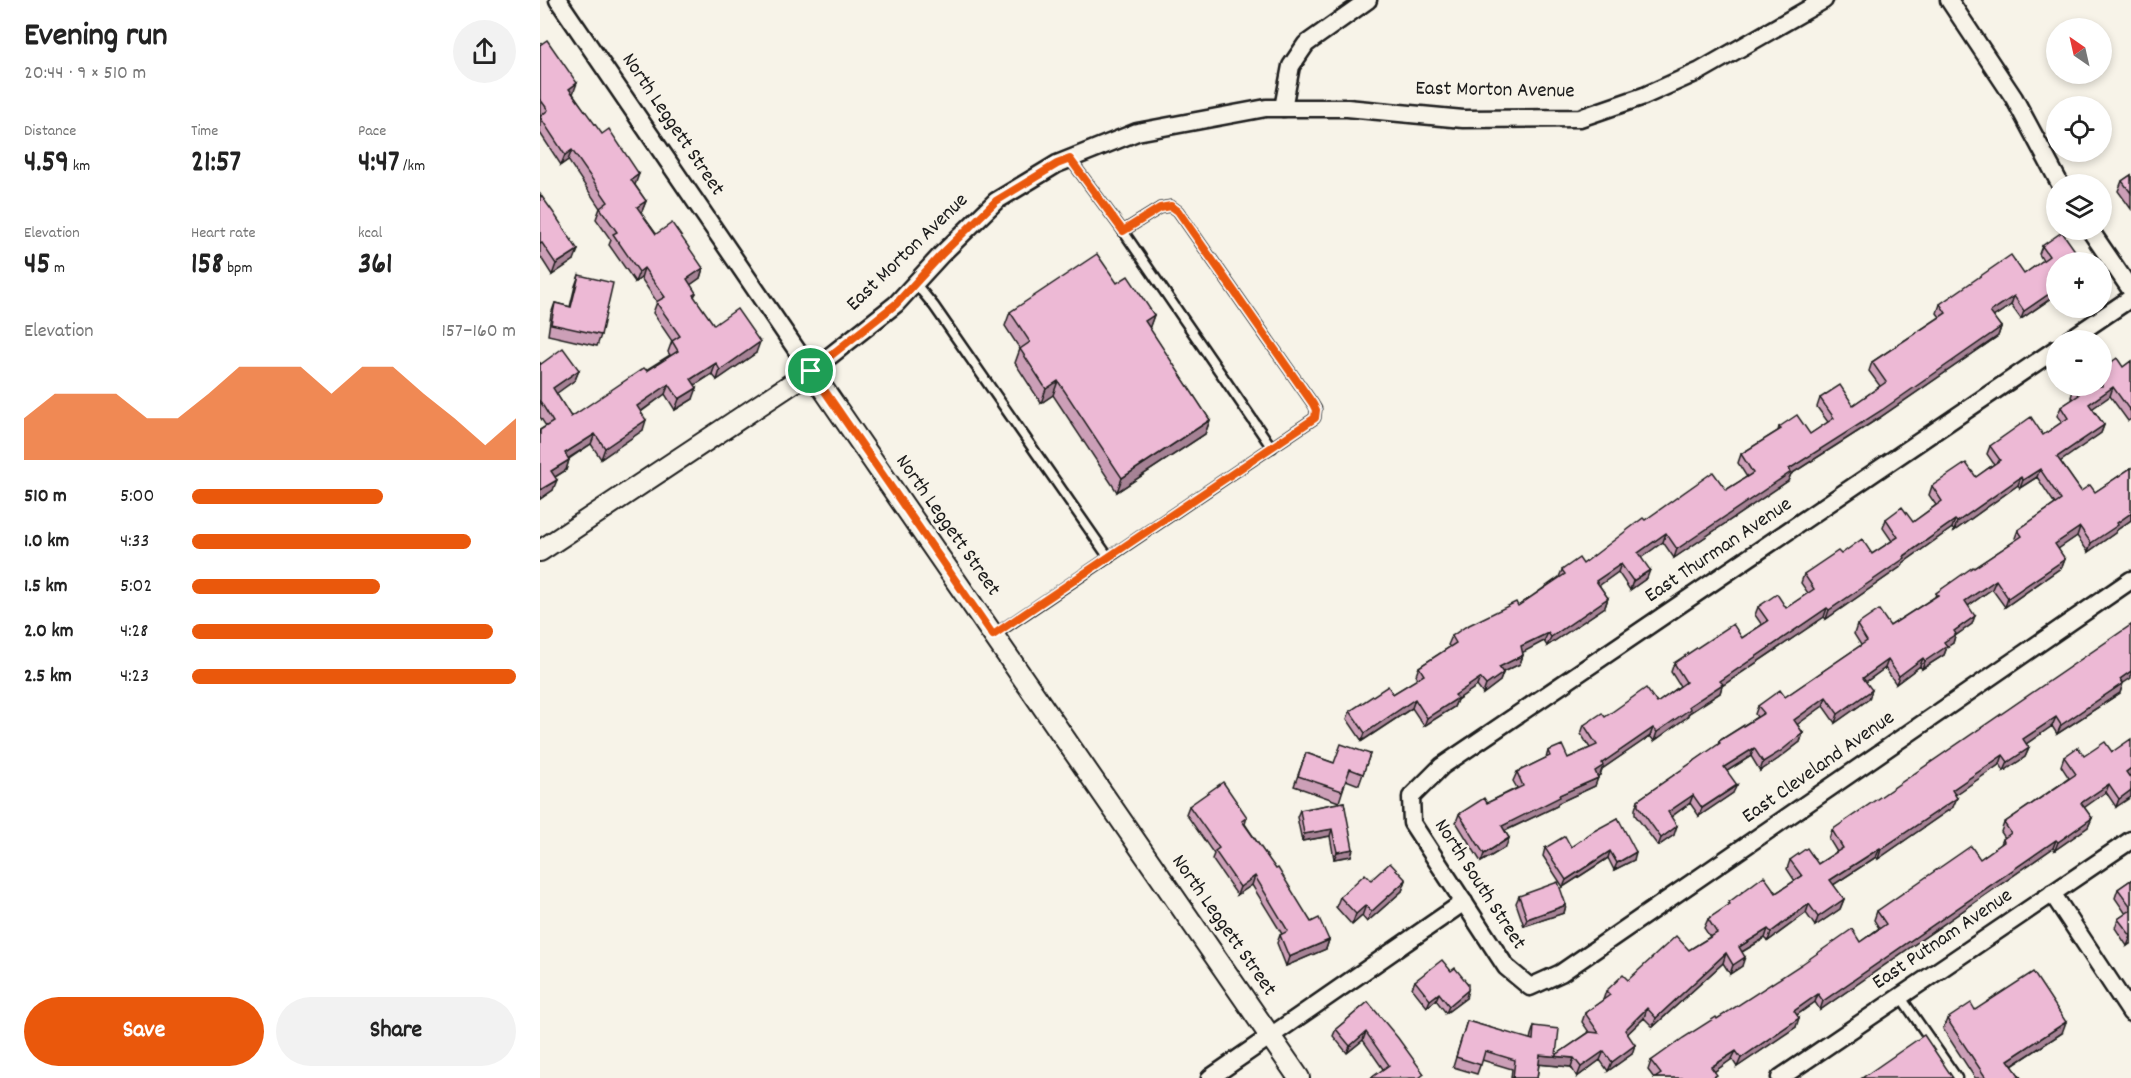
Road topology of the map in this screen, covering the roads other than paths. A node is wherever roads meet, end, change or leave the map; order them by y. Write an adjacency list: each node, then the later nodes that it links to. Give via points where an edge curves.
1 (558, 0): 15 (street, North Leggett Street)
2 (1368, 0): 5 (street, via 1306,44 1291,66)
3 (1824, 0): 5 (street, East Morton Avenue, via 1700,71 1580,118 1463,119 1347,108)
4 (1949, 0): 7 (street, via 2014,98)
5 (1283, 108): 6 (street, East Morton Avenue, via 1137,132)
6 (1070, 159): 8 (lane); 10 (street, East Morton Avenue, via 996,201)
7 (2055, 174)
8 (1123, 231): 16 (lane); 16 (lane, via 1160,208 1171,206 1178,211 1313,404 1315,418)
9 (2097, 240): 11 (street)
10 (915, 283): 15 (street, East Morton Avenue, via 896,304); 18 (lane)
11 (2131, 290)
12 (2131, 298): 13 (street)
13 (2084, 330)
14 (2046, 356): 21 (street, East Thurman Avenue, via 1442,766)
15 (811, 371): 17 (street, East Morton Avenue); 20 (street, North Leggett Street)
16 (1272, 448): 18 (lane)
17 (540, 551)
18 (1108, 558): 20 (lane)
19 (2131, 580): 25 (street, East Cleveland Avenue, via 1561,973)
20 (993, 635): 28 (street, North Leggett Street)
21 (1411, 797): 24 (street, North South Street, via 1412,823)
22 (2131, 840): 23 (street, East Putnam Avenue)
23 (2052, 893): 26 (street, East Putnam Avenue); 27 (street)
24 (1464, 902): 25 (street, North South Street, via 1506,968); 28 (street)
25 (1530, 987)
26 (1900, 996): 29 (lane); 32 (street, East Putnam Avenue)
27 (2131, 1013)
28 (1270, 1036): 30 (street); 31 (street, North Leggett Street)
29 (1952, 1076)
30 (1210, 1078)
31 (1299, 1078)
32 (1780, 1078)

